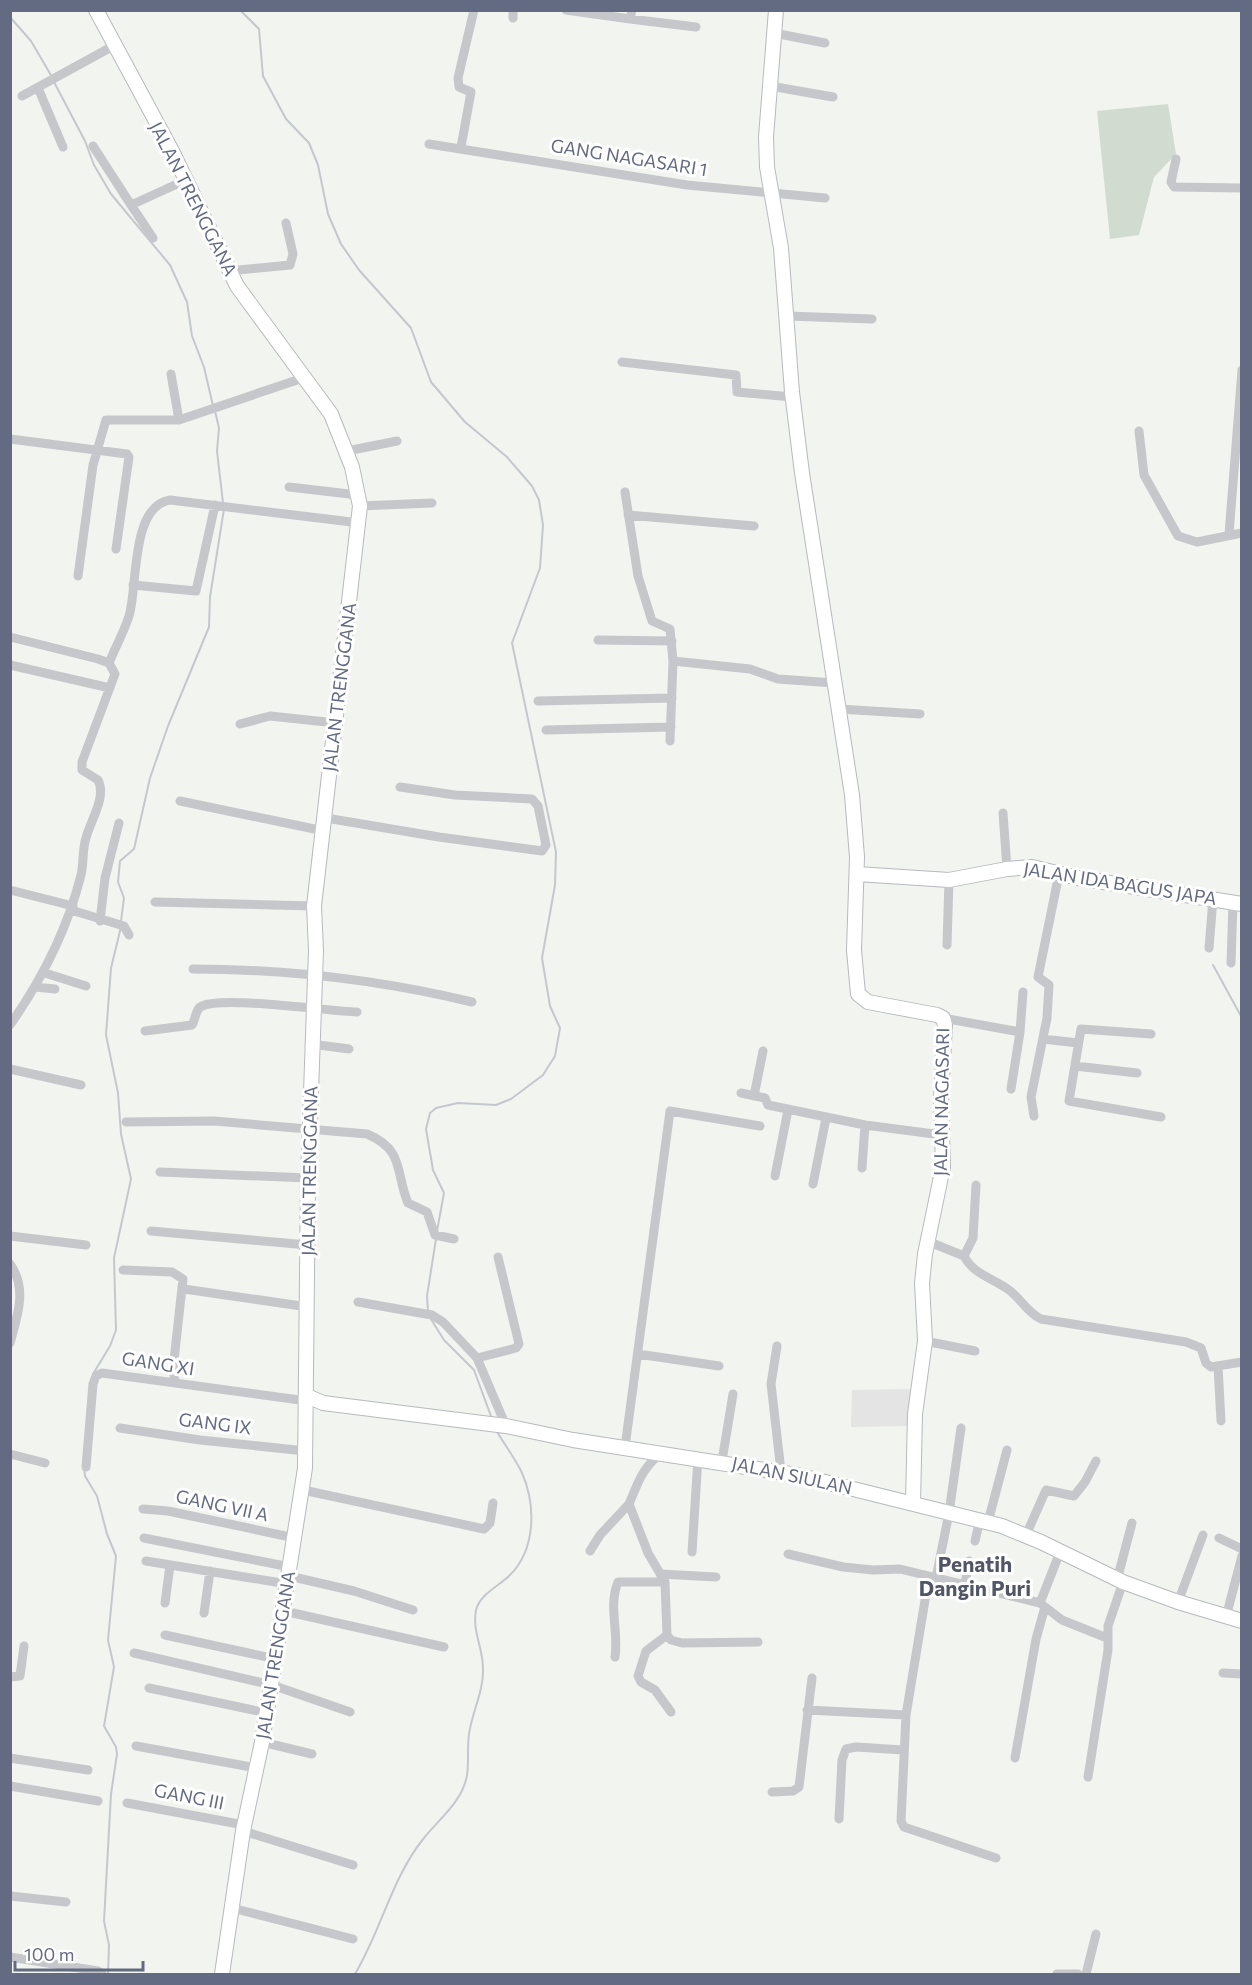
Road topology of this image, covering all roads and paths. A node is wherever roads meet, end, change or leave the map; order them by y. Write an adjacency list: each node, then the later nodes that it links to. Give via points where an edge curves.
1 (96, 10): 9 (street, JALAN TRENGGANA)
2 (474, 10): 17 (street, via 458,78 459,87 471,92)
3 (566, 10): 5 (street)
4 (777, 10): 7 (street)
5 (631, 15): 6 (street)
6 (696, 27)
7 (774, 33): 8 (street); 10 (street)
8 (825, 43)
9 (115, 45): 11 (street); 19 (street, JALAN TRENGGANA)
10 (770, 86): 13 (street); 21 (street, via 766,150)
11 (38, 88): 12 (street); 16 (street)
12 (22, 96)
13 (833, 97)
14 (429, 144): 17 (street, GANG NAGASARI 1)
15 (93, 146): 23 (street)
16 (63, 147)
17 (461, 147): 21 (street, GANG NAGASARI 1)
18 (1176, 159): 20 (street, via 1174,187)
19 (186, 180): 23 (street); 26 (street, JALAN TRENGGANA)
20 (1242, 188)
21 (771, 195): 22 (street, GANG NAGASARI 1); 27 (street)
22 (825, 198)
23 (131, 205): 25 (street)
24 (286, 223): 26 (street, via 293,254 290,265)
25 (153, 238)
26 (229, 271): 32 (street, JALAN TRENGGANA, via 252,310)
27 (787, 316): 28 (street); 33 (street)
28 (872, 319)
29 (622, 362): 33 (street, via 736,375 737,392)
30 (1242, 370): 49 (street)
31 (171, 374): 34 (street)
32 (306, 377): 34 (street); 39 (street, JALAN TRENGGANA, via 327,405)
33 (792, 397): 59 (street)
34 (179, 420): 38 (street, via 106,420)
35 (1139, 431): 49 (street, via 1144,475 1178,536 1197,542)
36 (10, 439): 38 (street)
37 (397, 441): 39 (street)
38 (97, 450): 50 (street, via 129,457); 51 (street)
39 (347, 451): 42 (street, JALAN TRENGGANA)
40 (289, 487): 42 (street)
41 (625, 492): 45 (street)
42 (359, 500): 43 (street); 46 (street, JALAN TRENGGANA)
43 (432, 503)
44 (215, 505): 46 (street); 52 (street, via 170,500 154,507 139,544); 52 (street, via 196,591)
45 (628, 514): 47 (street); 55 (street, via 638,576 652,621 670,628)
46 (360, 523): 65 (street, JALAN TRENGGANA)
47 (754, 526)
48 (1242, 533): 49 (street)
49 (1229, 534)
50 (116, 549)
51 (78, 576)
52 (133, 585): 57 (street, via 129,617)
53 (10, 637): 57 (street)
54 (598, 640): 55 (street)
55 (672, 642): 56 (street)
56 (673, 661): 59 (street, via 750,669 778,679); 61 (street)
57 (109, 663): 60 (street, via 115,674)
58 (10, 665): 60 (street)
59 (834, 683): 63 (street)
60 (110, 688): 84 (street, via 81,768 98,780 100,794 84,841 83,868)
61 (672, 698): 62 (street); 67 (street)
62 (538, 702)
63 (839, 709): 64 (street); 76 (street, via 852,795)
64 (920, 714)
65 (336, 723): 66 (street, via 266,716); 74 (street, JALAN TRENGGANA)
66 (240, 724)
67 (671, 727): 68 (street); 69 (street)
68 (546, 730)
69 (670, 741)
70 (400, 787): 74 (street, via 532,799 538,806 546,845 542,850)
71 (180, 801): 74 (street)
72 (1003, 813): 75 (street)
73 (119, 823): 85 (street, via 105,878)
74 (325, 825): 83 (street, JALAN TRENGGANA)
75 (1007, 868): 77 (street, JALAN IDA BAGUS JAPA, via 1032,867); 78 (street, JALAN IDA BAGUS JAPA)
76 (857, 874): 78 (street, JALAN IDA BAGUS JAPA); 100 (street, JALAN NAGASARI, via 854,950 859,997)
77 (1059, 874): 80 (street, JALAN IDA BAGUS JAPA); 105 (street, via 1038,977 1049,985)
78 (949, 880): 87 (street)
79 (10, 890): 84 (street)
80 (1213, 899): 82 (street, JALAN IDA BAGUS JAPA); 88 (street)
81 (154, 902): 83 (street)
82 (1237, 903): 89 (street)
83 (315, 906): 92 (street, JALAN TRENGGANA)
84 (72, 908): 85 (street); 91 (street)
85 (100, 921): 86 (street, via 119,925)
86 (129, 935)
87 (947, 945)
88 (1209, 948)
89 (1231, 963)
90 (193, 969): 92 (street)
91 (45, 973): 93 (street); 94 (street)
92 (315, 974): 97 (street, via 395,985); 98 (street, JALAN TRENGGANA)
93 (86, 986)
94 (35, 987): 95 (street); 101 (street)
95 (55, 989)
96 (1023, 992): 103 (street)
97 (472, 1002)
98 (314, 1009): 99 (street); 102 (street, via 206,1004 196,1012 192,1025); 107 (street, JALAN TRENGGANA)
99 (357, 1012)
100 (943, 1018): 103 (street); 125 (street, JALAN NAGASARI)
101 (10, 1025)
102 (145, 1031)
103 (1020, 1032): 114 (street)
104 (1151, 1034): 106 (street, via 1081,1029)
105 (1043, 1039): 106 (street); 118 (street, via 1031,1097)
106 (1078, 1043): 110 (street)
107 (311, 1044): 108 (street); 124 (street, JALAN TRENGGANA)
108 (349, 1049)
109 (763, 1051): 116 (street)
110 (1075, 1066): 112 (street); 120 (street, via 1069,1101)
111 (10, 1069): 113 (street)
112 (1137, 1073)
113 (81, 1085)
114 (1011, 1089)
115 (741, 1093): 116 (street)
116 (754, 1096): 117 (street)
117 (788, 1110): 119 (street); 128 (street)
118 (1034, 1116)
119 (826, 1118): 122 (street); 130 (street)
120 (1161, 1118)
121 (126, 1122): 124 (street, via 214,1121)
122 (865, 1125): 125 (street); 126 (street)
123 (760, 1126): 150 (street, via 670,1112)
124 (311, 1128): 129 (street, JALAN TRENGGANA); 134 (street, via 367,1134 383,1143 397,1159 408,1203 428,1212 435,1235)
125 (942, 1136): 135 (street, JALAN NAGASARI, via 941,1177)
126 (862, 1168)
127 (160, 1172): 129 (street)
128 (775, 1176)
129 (308, 1178): 137 (street, JALAN TRENGGANA)
130 (813, 1184)
131 (976, 1185): 138 (street, via 973,1238)
132 (151, 1231): 137 (street)
133 (10, 1236): 136 (street)
134 (454, 1239)
135 (927, 1241): 138 (street); 146 (street, JALAN NAGASARI, via 921,1283)
136 (86, 1245)
137 (308, 1245): 144 (street, JALAN TRENGGANA)
138 (964, 1256): 154 (street, via 974,1269 1012,1292 1041,1319 1186,1342 1201,1348 1208,1366)
139 (498, 1257): 151 (street, via 519,1344)
140 (11, 1266): 145 (street, via 19,1282)
141 (123, 1270): 142 (street, via 177,1273 183,1279)
142 (184, 1289): 144 (street); 155 (street)
143 (358, 1302): 151 (street, via 426,1313 443,1322)
144 (308, 1307): 157 (street, JALAN TRENGGANA)
145 (15, 1308): 147 (street)
146 (925, 1341): 149 (street); 175 (street, JALAN NAGASARI, via 915,1414)
147 (10, 1343)
148 (777, 1346): 172 (street, via 771,1384)
149 (975, 1351)
150 (638, 1354): 153 (street); 162 (street)
151 (477, 1358): 159 (street)
152 (1242, 1362): 154 (street)
153 (719, 1366)
154 (1218, 1366): 158 (street)
155 (175, 1382): 157 (street, GANG XI); 171 (street, GANG XI, via 109,1373 96,1376)
156 (733, 1394): 168 (street)
157 (307, 1401): 159 (street, JALAN SIULAN); 163 (street, JALAN TRENGGANA)
158 (1221, 1421)
159 (493, 1425): 162 (street, JALAN SIULAN)
160 (120, 1428): 163 (street, GANG IX)
161 (961, 1428): 178 (street)
162 (629, 1448): 165 (street, JALAN SIULAN)
163 (306, 1450): 173 (street, JALAN TRENGGANA)
164 (1007, 1450): 179 (street)
165 (658, 1453): 167 (street, JALAN SIULAN); 176 (street, via 641,1474)
166 (10, 1454): 170 (street)
167 (698, 1458): 168 (street, JALAN SIULAN); 189 (street)
168 (722, 1461): 172 (street, JALAN SIULAN)
169 (1096, 1461): 181 (street, via 1076,1495 1046,1490)
170 (45, 1463)
171 (86, 1467)
172 (781, 1471): 175 (street, JALAN SIULAN)
173 (303, 1490): 174 (street, via 484,1529 490,1522); 185 (street, JALAN TRENGGANA)
174 (493, 1503)
175 (914, 1503): 178 (street, JALAN SIULAN)
176 (629, 1504): 188 (street); 200 (street, via 648,1553)
177 (143, 1509): 185 (street, GANG VII A)
178 (949, 1513): 179 (street, JALAN SIULAN); 199 (street)
179 (984, 1521): 181 (street, JALAN SIULAN); 186 (street)
180 (1132, 1523): 201 (street)
181 (1026, 1535): 190 (street, JALAN SIULAN)
182 (1203, 1535): 203 (street)
183 (144, 1538): 197 (street)
184 (1219, 1538): 187 (street)
185 (295, 1539): 197 (street, JALAN TRENGGANA)
186 (975, 1541)
187 (1242, 1549)
188 (590, 1551)
189 (692, 1552)
190 (1060, 1552): 201 (street, JALAN SIULAN); 205 (street)
191 (789, 1554): 199 (street, via 843,1567 900,1569)
192 (1242, 1556): 209 (street)
193 (146, 1561): 195 (street)
194 (969, 1561): 202 (street)
195 (170, 1565): 196 (street); 204 (street)
196 (210, 1571): 197 (street); 208 (street)
197 (289, 1576): 206 (street); 207 (street, JALAN TRENGGANA)
198 (716, 1577): 200 (street)
199 (932, 1577): 202 (street); 230 (street)
200 (663, 1578): 212 (street); 218 (street, via 618,1582)
201 (1120, 1581): 203 (street, JALAN SIULAN); 213 (street)
202 (965, 1584): 205 (street)
203 (1178, 1602): 209 (street, JALAN SIULAN)
204 (165, 1603)
205 (1043, 1605): 213 (street, via 1062,1620); 236 (street)
206 (413, 1610)
207 (284, 1611): 216 (street); 219 (street, JALAN TRENGGANA)
208 (204, 1612)
209 (1226, 1617): 210 (street, JALAN SIULAN)
210 (1242, 1621)
211 (165, 1635): 219 (street)
212 (667, 1635): 214 (street, via 671,1641 682,1643); 228 (street, via 646,1651 638,1676 655,1690)
213 (1107, 1638): 239 (street)
214 (758, 1642)
215 (24, 1646): 222 (street, via 20,1676)
216 (444, 1647)
217 (134, 1653): 224 (street)
218 (615, 1657)
219 (276, 1659): 224 (street, JALAN TRENGGANA)
220 (1223, 1673): 221 (street)
221 (1242, 1674)
222 (10, 1677)
223 (812, 1678): 226 (street)
224 (272, 1685): 227 (street); 229 (street, JALAN TRENGGANA)
225 (149, 1688): 229 (street)
226 (807, 1710): 230 (street); 241 (street, via 799,1786 793,1791)
227 (350, 1712)
228 (671, 1712)
229 (267, 1713): 231 (street, JALAN TRENGGANA)
230 (906, 1714): 233 (street)
231 (262, 1742): 234 (street); 237 (street, JALAN TRENGGANA)
232 (136, 1746): 237 (street)
233 (903, 1750): 244 (street, via 846,1749); 246 (street, via 904,1827)
234 (312, 1754)
235 (10, 1758): 238 (street)
236 (1015, 1758)
237 (257, 1768): 245 (street, JALAN TRENGGANA)
238 (88, 1770)
239 (1088, 1777)
240 (10, 1786): 242 (street)
241 (772, 1792)
242 (98, 1801)
243 (127, 1803): 245 (street, GANG III)
244 (839, 1819)
245 (244, 1828): 247 (street, GANG III); 250 (street, JALAN TRENGGANA)
246 (996, 1858)
247 (353, 1865)
248 (10, 1896): 249 (street)
249 (66, 1902)
250 (232, 1908): 252 (street); 255 (street, JALAN TRENGGANA)
251 (1096, 1934): 258 (street)
252 (353, 1939)
253 (10, 1957): 254 (street)
254 (102, 1974)
255 (222, 1974)
256 (1058, 1974): 257 (street)
257 (1078, 1974)
258 (1086, 1974)

